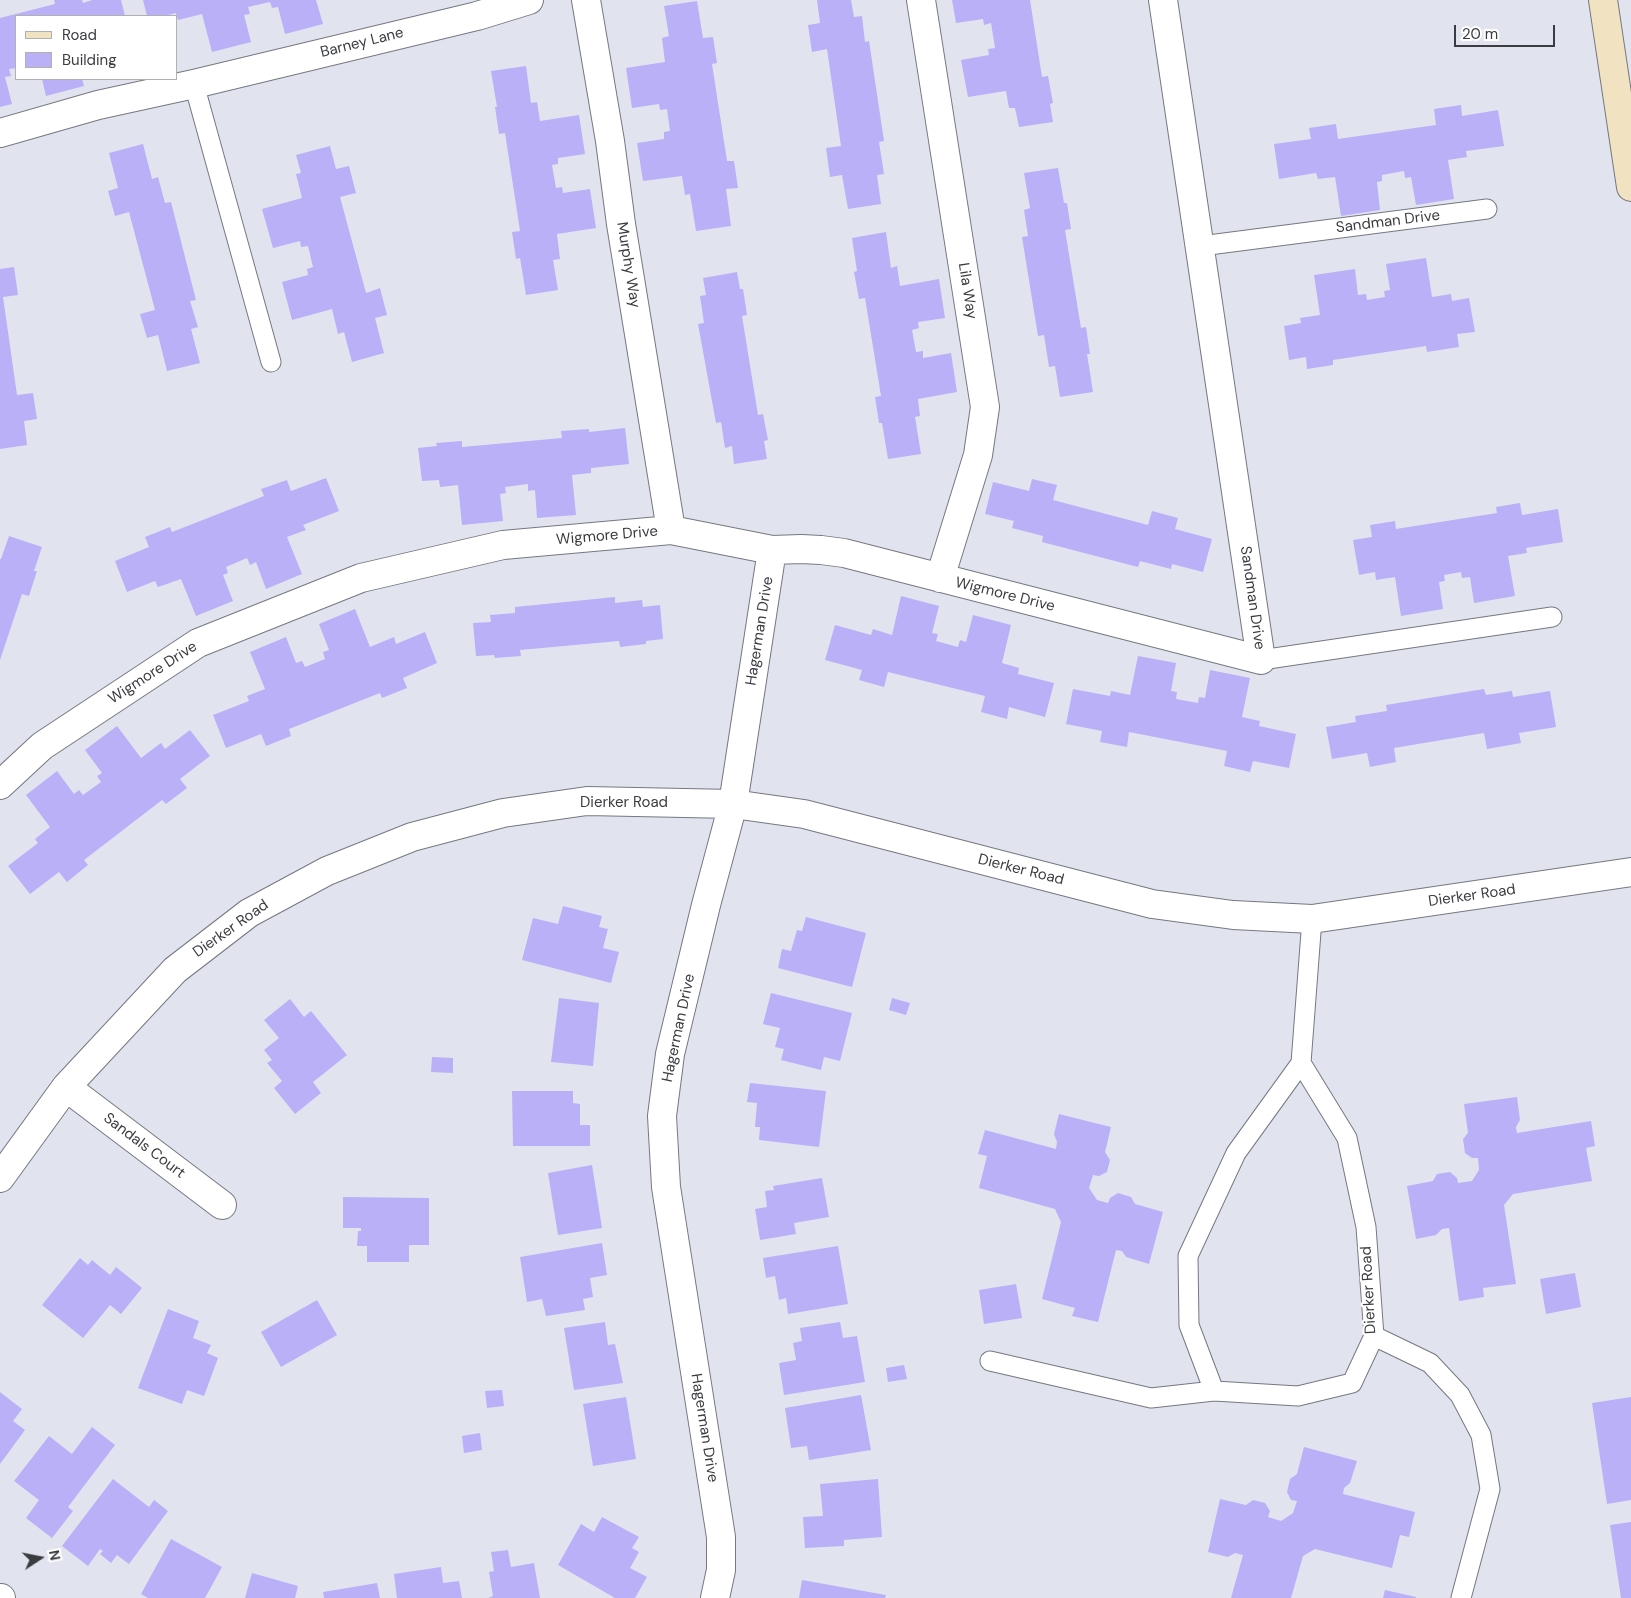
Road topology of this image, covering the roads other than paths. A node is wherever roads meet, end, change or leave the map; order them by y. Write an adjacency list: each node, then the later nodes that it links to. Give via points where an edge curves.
1 (529, 0): 6 (street, Barney Lane, via 477,16)
2 (586, 0): 12 (street, Murphy Way)
3 (922, 0): 14 (street, Lila Way, via 985,407 978,456)
4 (1603, 0): 8 (main road)
5 (1170, 1): 10 (street, Sandman Drive)
6 (194, 84): 7 (street, Barney Lane, via 98,105); 11 (lane)
7 (0, 133)
8 (1631, 187)
9 (1486, 209): 10 (lane, Sandman Drive)
10 (1201, 246): 16 (street, Sandman Drive)
11 (271, 362)
12 (671, 530): 13 (street, Wigmore Drive); 17 (street, Wigmore Drive, via 503,545 361,578 198,643 42,746)
13 (772, 550): 14 (street, Wigmore Drive, via 836,552); 18 (street, Hagerman Drive)
14 (940, 578): 16 (street, Wigmore Drive)
15 (1552, 618): 16 (lane, Sandman Drive)
16 (1261, 660)
17 (0, 785)
18 (733, 804): 20 (street, Dierker Road, via 804,814 1152,904 1233,915); 22 (street, Dierker Road, via 587,801 503,813 412,837 326,871 249,913 175,970); 28 (street, Hagerman Drive, via 670,1054 662,1116 666,1187 721,1537 722,1570)
19 (1631, 872): 20 (street, Dierker Road)
20 (1312, 920): 21 (lane)
21 (1301, 1063): 25 (lane, Dierker Road, via 1347,1138 1366,1227); 27 (lane, via 1236,1153 1188,1256 1190,1325)
22 (66, 1087): 23 (street, Dierker Road); 24 (street, Sandals Court)
23 (0, 1178)
24 (222, 1205)
25 (1374, 1336): 27 (lane, Dierker Road, via 1352,1383 1298,1396); 29 (lane, via 1430,1363 1460,1395 1481,1435 1490,1489)
26 (990, 1361): 27 (lane, via 1151,1398)
27 (1214, 1391)
28 (715, 1598)
29 (1461, 1598)

